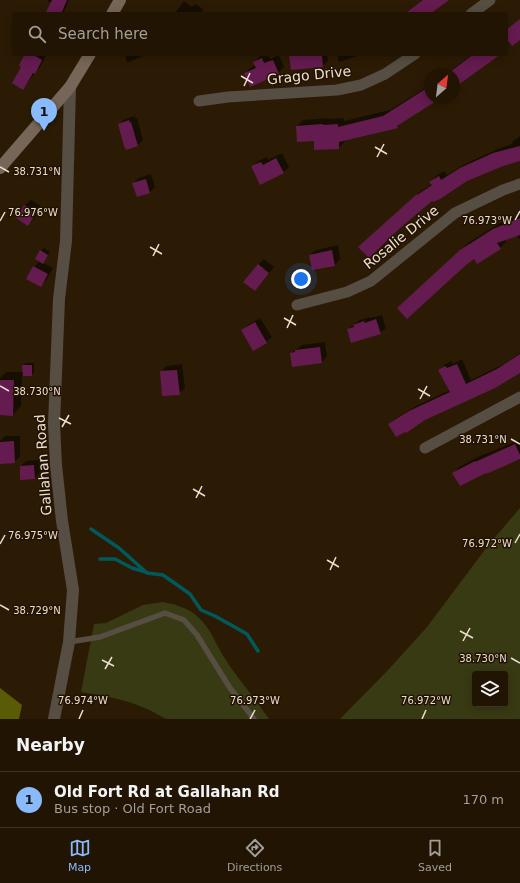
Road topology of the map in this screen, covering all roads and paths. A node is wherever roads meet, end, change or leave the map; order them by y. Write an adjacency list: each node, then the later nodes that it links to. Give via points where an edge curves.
1 (120, 0): 3 (main road)
2 (490, 0): 4 (street)
3 (113, 12)
4 (474, 12)
5 (89, 56): 7 (main road)
6 (412, 56): 8 (street, Grago Drive, via 385,74 349,88)
7 (70, 87): 9 (main road); 14 (street, Gallahan Road, via 66,241 59,299 54,424 62,520 73,590)
8 (199, 101)
9 (0, 168)
10 (520, 184): 11 (street, Rosalie Drive, via 455,212 371,281 347,292)
11 (297, 305)
12 (520, 398): 13 (street)
13 (425, 448)
14 (69, 642): 15 (street, Gallahan Road); 16 (lane, via 100,636 165,613 184,620 197,634 230,688)
15 (54, 719)
16 (254, 719)

